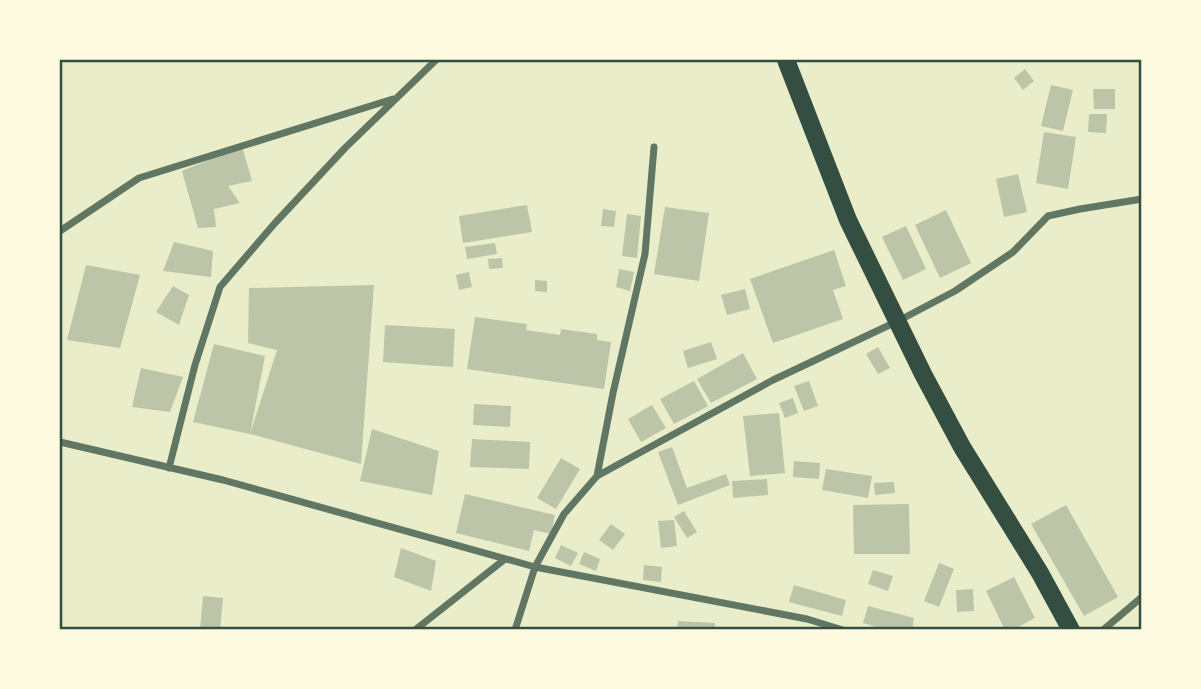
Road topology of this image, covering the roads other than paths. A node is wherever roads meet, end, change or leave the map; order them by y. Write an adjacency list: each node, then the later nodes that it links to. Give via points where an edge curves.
1 (436, 60): 3 (street)
2 (786, 60): 7 (main road, via 849,220)
3 (397, 97): 6 (street, via 139,178); 9 (street, via 220,287)
4 (654, 147): 10 (street, via 645,254)
5 (1142, 199): 7 (street, via 1048,216 1013,252 955,291)
6 (60, 230)
7 (898, 321): 10 (street, via 773,380); 17 (main road, via 962,447)
8 (60, 442): 9 (street)
9 (169, 468): 11 (street)
10 (597, 477): 12 (street, via 564,514)
11 (505, 559): 12 (street); 14 (street)
12 (535, 567): 15 (street); 16 (street)
13 (1142, 597): 18 (street)
14 (415, 629)
15 (515, 629)
16 (843, 629)
17 (1071, 629)
18 (1103, 629)

